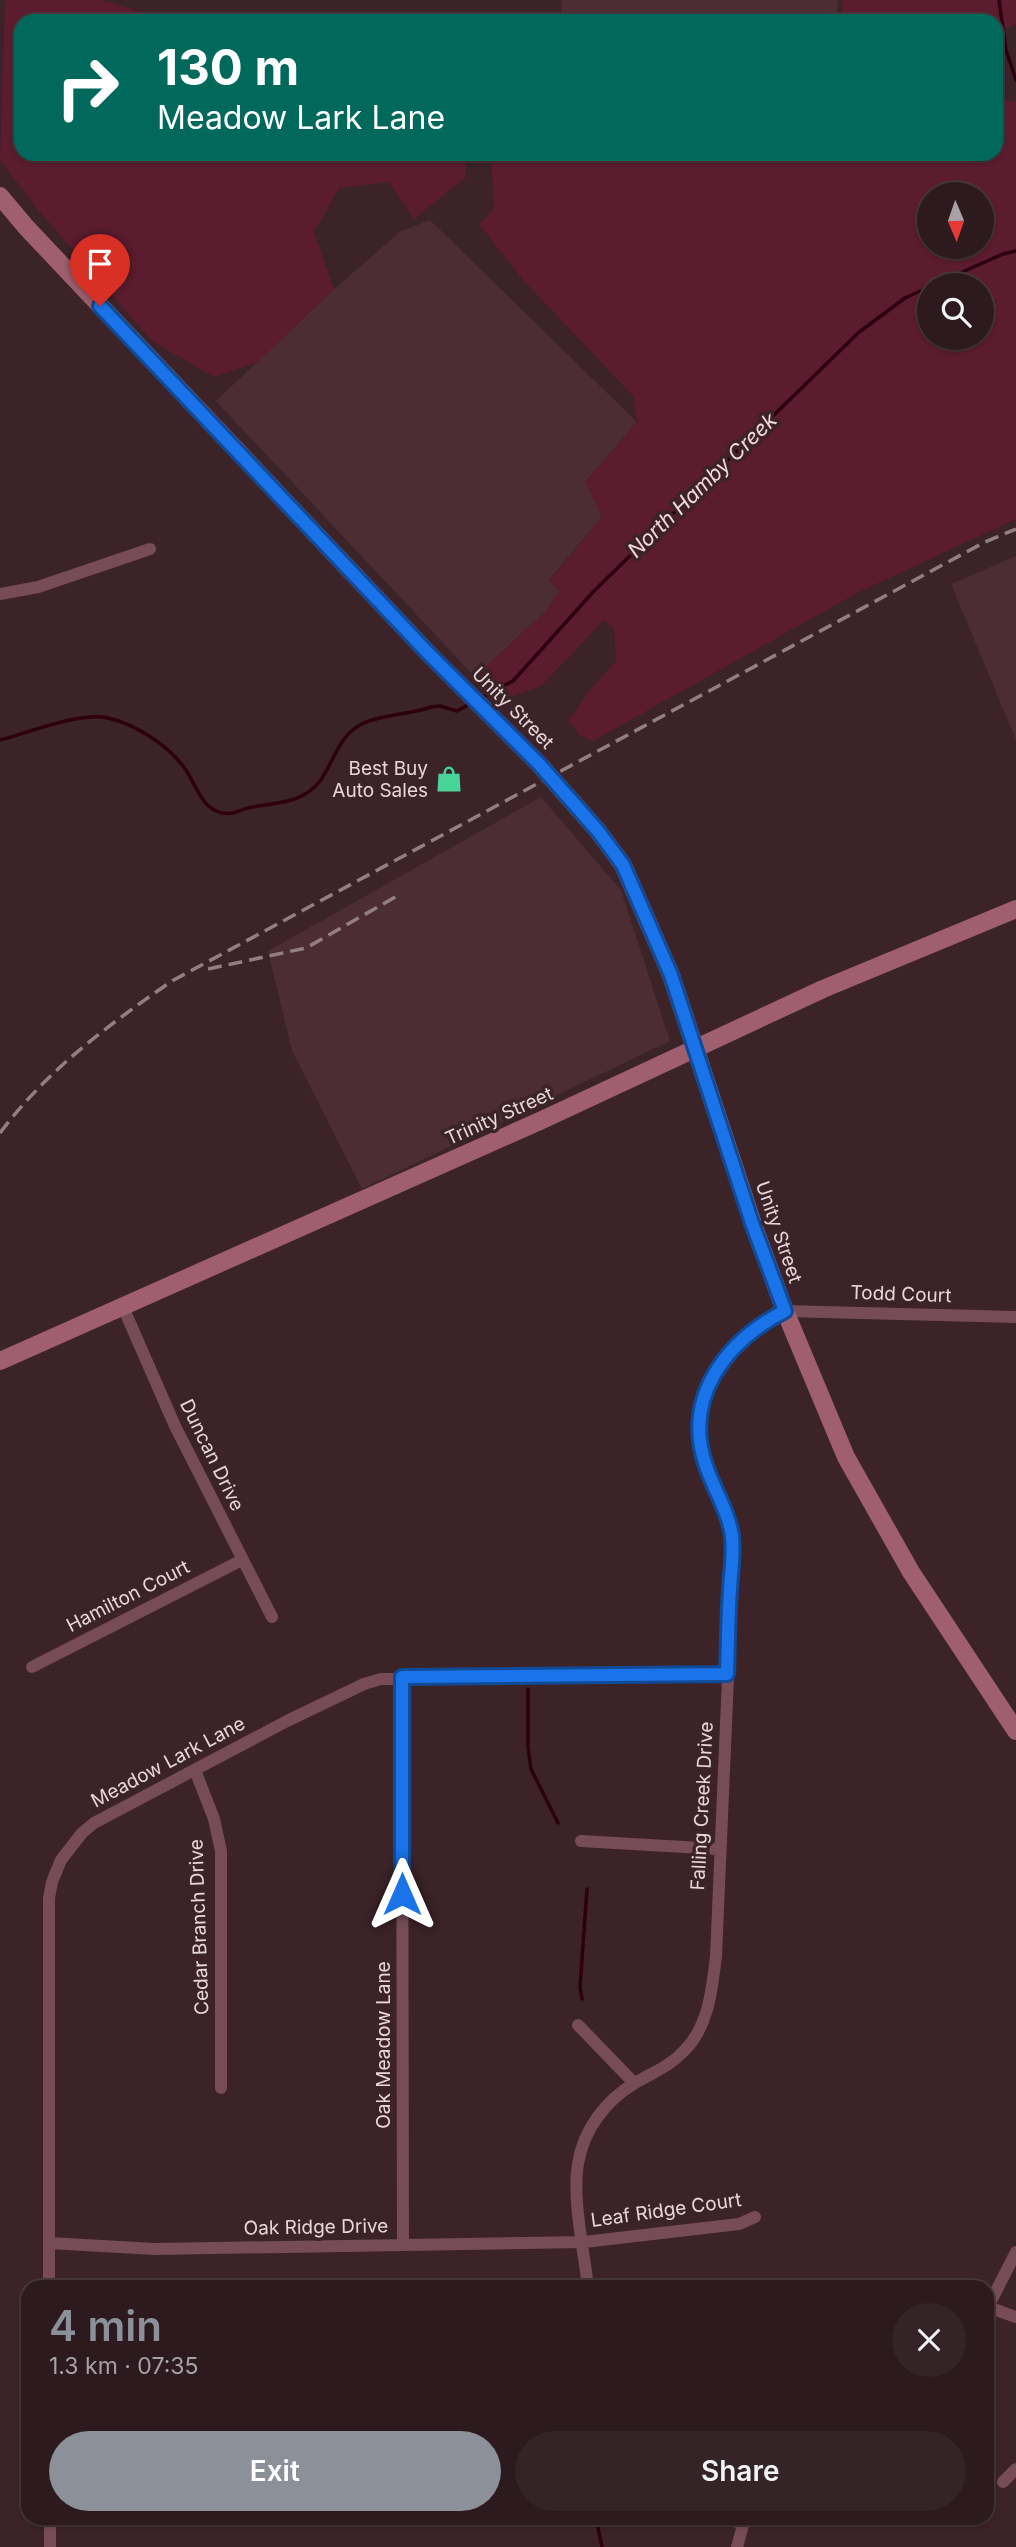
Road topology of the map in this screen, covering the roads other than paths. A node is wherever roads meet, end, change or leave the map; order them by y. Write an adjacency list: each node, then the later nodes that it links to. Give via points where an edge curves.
1 (0, 196): 5 (street, Unity Street, via 598,831 623,865 641,902)
2 (150, 549): 3 (street, via 38,587)
3 (0, 594)
4 (1016, 909): 5 (street, Trinity Street, via 823,989)
5 (697, 1049): 6 (street, Trinity Street); 7 (street, Unity Street)
6 (123, 1307): 9 (street, Trinity Street); 10 (street, Duncan Drive, via 175,1426)
7 (785, 1311): 8 (street, Todd Court); 13 (street, Falling Creek Drive, via 738,1342 707,1384 701,1411 705,1465 727,1512 732,1537); 15 (street, Unity Street, via 846,1457 911,1572)
8 (1016, 1317)
9 (0, 1362)
10 (242, 1560): 11 (street, Duncan Drive); 12 (street, Hamilton Court)
11 (272, 1617)
12 (33, 1667)
13 (727, 1674): 14 (street, Meadow Lark Lane); 18 (street, Falling Creek Drive)
14 (402, 1677): 16 (street, Meadow Lark Lane, via 365,1684); 25 (street, Oak Meadow Lane)
15 (1016, 1731)
16 (195, 1770): 21 (street, Cedar Branch Drive, via 221,1851); 24 (street, Meadow Lark Lane, via 94,1823 66,1853 52,1882)
17 (581, 1841): 18 (street)
18 (718, 1849): 20 (street, Falling Creek Drive, via 716,1956 710,2000 696,2036 684,2051)
19 (578, 2025): 20 (street)
20 (634, 2083): 23 (street, Falling Creek Drive, via 611,2100 586,2137 576,2191)
21 (221, 2088)
22 (755, 2217): 23 (street, Leaf Ridge Court, via 738,2224)
23 (584, 2242): 25 (street, Oak Ridge Drive); 28 (street, Falling Creek Drive)
24 (49, 2244): 25 (street, Oak Ridge Drive, via 155,2249); 27 (street, Meadow Lark Lane)
25 (403, 2245)
26 (1016, 2252): 29 (street)
27 (49, 2280)
28 (587, 2280)
29 (994, 2295)
30 (994, 2310): 31 (street)
31 (1016, 2317)
32 (1016, 2469): 33 (street)
33 (1003, 2482)
34 (50, 2525): 36 (street)
35 (742, 2525): 37 (street)
36 (50, 2547)
37 (737, 2547)

